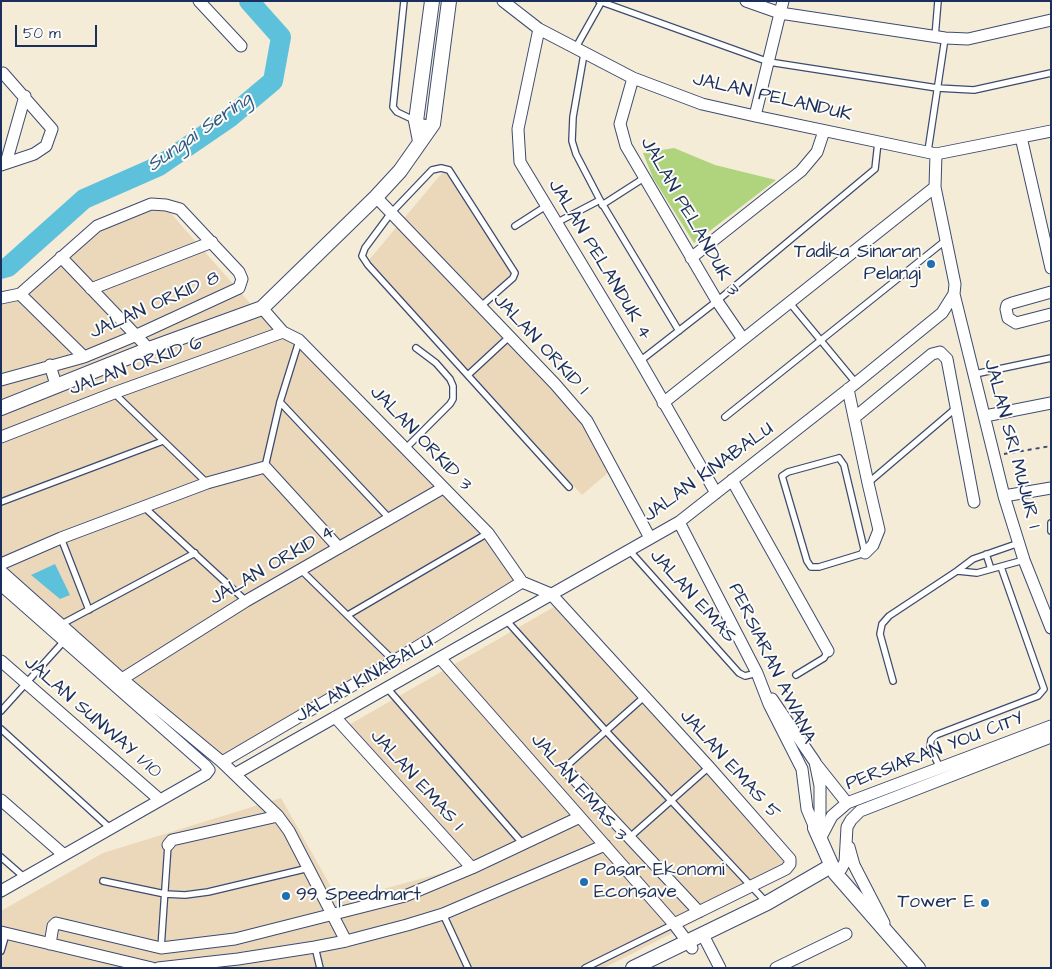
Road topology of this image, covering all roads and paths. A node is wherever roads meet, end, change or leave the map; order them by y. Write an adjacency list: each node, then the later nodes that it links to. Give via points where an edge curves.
1 (199, 1): 14 (street)
2 (404, 1): 23 (lane, via 393,107 396,112)
3 (450, 1): 24 (street)
4 (503, 1): 12 (street, JALAN PELANDUK)
5 (746, 1): 10 (street)
6 (783, 1): 10 (street)
7 (938, 1): 13 (lane)
8 (430, 2): 23 (street)
9 (601, 2): 15 (lane); 16 (lane)
10 (780, 13): 13 (street); 16 (street)
11 (1051, 20): 13 (street, via 968,39)
12 (538, 29): 15 (street, JALAN PELANDUK); 36 (street, JALAN PELANDUK 4, via 518,128 520,162)
13 (940, 38): 20 (lane)
14 (241, 46)
15 (580, 52): 19 (street, JALAN PELANDUK); 35 (lane, via 572,142)
16 (768, 62): 20 (lane); 22 (street)
17 (3, 73): 21 (street)
18 (1051, 73): 20 (lane, via 974,90)
19 (634, 78): 22 (street, JALAN PELANDUK, via 702,104); 32 (street, JALAN PELANDUK 3, via 620,124 626,146)
20 (937, 88): 30 (lane)
21 (25, 96): 31 (street); 31 (street, via 52,129 46,146 34,154)
22 (754, 116): 25 (street, JALAN PELANDUK)
23 (416, 121): 24 (lane); 28 (street)
24 (433, 124): 28 (street)
25 (824, 131): 29 (street, JALAN PELANDUK); 43 (street, via 817,152 801,171)
26 (1051, 131): 27 (street)
27 (1021, 137): 30 (street); 44 (street)
28 (420, 141): 34 (street, via 400,171)
29 (878, 142): 30 (street, JALAN PELANDUK); 50 (lane, via 875,169)
30 (932, 153): 33 (street)
31 (4, 164)
32 (644, 178): 35 (lane); 43 (street, JALAN PELANDUK 3)
33 (935, 186): 40 (street); 51 (street)
34 (376, 197): 37 (street, JALAN ORKID 1); 53 (street)
35 (601, 203): 38 (lane); 55 (lane)
36 (546, 206): 38 (street, JALAN PELANDUK 4); 39 (lane)
37 (391, 213): 52 (street, JALAN ORKID 1); 52 (lane, via 432,170 449,170 515,273); 69 (lane, via 364,248 362,256)
38 (556, 223): 66 (street, JALAN PELANDUK 4)
39 (515, 226)
40 (946, 240): 48 (street, via 956,284); 61 (lane)
41 (212, 242): 42 (street, via 180,209 150,204 97,226); 45 (street); 57 (street, JALAN ORKID 8, via 239,272 242,279 239,288)
42 (61, 256): 45 (street); 47 (street)
43 (691, 258): 50 (street, JALAN PELANDUK 3)
44 (1051, 268)
45 (91, 289): 57 (street)
46 (1051, 292): 54 (street, via 1012,303 1006,309 1008,318 1016,323)
47 (20, 294): 49 (street); 64 (street)
48 (954, 294): 68 (street, JALAN SRI MUJUR 1); 72 (street, JALAN KINABALU, via 942,313)
49 (1, 298)
50 (717, 302): 55 (lane); 59 (street, JALAN PELANDUK 3)
51 (789, 302): 59 (street); 61 (lane)
52 (480, 307): 58 (street, JALAN ORKID 1)
53 (262, 308): 56 (street, JALAN ORKID 3); 62 (street)
54 (1051, 314)
55 (679, 331): 66 (lane)
56 (283, 332): 60 (street, JALAN ORKID 3); 73 (street, JALAN ORKID 6)
57 (137, 335): 62 (street); 64 (street, JALAN ORKID 8)
58 (509, 337): 69 (lane); 105 (street, JALAN ORKID 1, via 587,421)
59 (743, 339): 75 (street)
60 (299, 340): 74 (lane); 85 (street, JALAN ORKID 3)
61 (821, 340): 72 (lane); 80 (lane)
62 (149, 348): 71 (street)
63 (416, 348): 85 (lane, via 450,378 453,399)
64 (84, 357): 67 (street, JALAN ORKID 8)
65 (1051, 358): 68 (lane)
66 (640, 361): 75 (street, JALAN PELANDUK 4)
67 (50, 365): 70 (street, JALAN ORKID 8); 71 (street)
68 (975, 374): 79 (street, JALAN SRI MUJUR 1)
69 (468, 375): 91 (lane)
70 (1, 380)
71 (56, 385): 77 (street)
72 (852, 386): 81 (street); 88 (street, JALAN KINABALU)
73 (114, 393): 82 (street, JALAN ORKID 6); 83 (lane)
74 (280, 402): 87 (lane); 99 (lane)
75 (663, 403): 94 (street, JALAN PELANDUK 4)
76 (1051, 403): 79 (street)
77 (1, 408)
78 (956, 408): 81 (street, via 947,359 940,352 932,354); 90 (lane); 97 (street)
79 (985, 416): 86 (street, JALAN SRI MUJUR 1)
80 (726, 417)
81 (854, 418): 90 (street)
82 (1, 437)
83 (163, 441): 89 (lane); 96 (lane)
84 (1051, 446): 86 (path)
85 (405, 449): 92 (street, JALAN ORKID 3)
86 (995, 456): 95 (street, JALAN SRI MUJUR 1)
87 (265, 467): 89 (street); 107 (street)
88 (732, 480): 94 (street, JALAN KINABALU); 129 (street)
89 (207, 483): 98 (street)
90 (868, 484): 110 (street, via 879,530 874,545)
91 (569, 487)
92 (443, 488): 99 (street, JALAN ORKID 4); 103 (street, JALAN ORKID 3)
93 (1051, 488): 95 (street)
94 (716, 493): 100 (street, JALAN KINABALU)
95 (1004, 496): 106 (street, JALAN SRI MUJUR 1)
96 (1, 502)
97 (974, 502)
98 (144, 507): 104 (street); 109 (lane)
99 (390, 519): 107 (street, JALAN ORKID 4)
100 (679, 522): 105 (street, JALAN KINABALU); 133 (street, PERSIARAN AWANA)
101 (1051, 523): 102 (lane)
102 (1051, 531)
103 (488, 533): 119 (street, JALAN ORKID 3); 124 (lane)
104 (62, 538): 113 (street); 123 (lane)
105 (650, 538): 108 (street, JALAN KINABALU)
106 (1019, 543): 111 (lane); 112 (street, JALAN SRI MUJUR 1)
107 (339, 548): 116 (street, JALAN ORKID 4)
108 (629, 550): 121 (street, JALAN KINABALU); 133 (lane, JALAN EMAS, via 739,673 745,676)
109 (195, 553): 122 (lane); 123 (lane)
110 (864, 553): 110 (lane, via 844,465 839,458 782,476 811,567)
111 (986, 554): 115 (lane); 118 (lane)
112 (1024, 560): 114 (lane); 127 (street, JALAN SRI MUJUR 1)
113 (1, 564)
114 (1001, 567): 115 (lane); 151 (lane, via 1044,689 1038,696 936,735 930,740 930,747)
115 (991, 569): 118 (lane, via 977,573)
116 (301, 570): 122 (street, JALAN ORKID 4); 124 (lane)
117 (1, 571): 126 (street)
118 (957, 571): 136 (lane, via 897,610 882,624 880,634)
119 (522, 582): 121 (street); 131 (street)
120 (1, 585): 128 (street)
121 (551, 594): 125 (street, JALAN KINABALU); 140 (street, JALAN EMAS 5)
122 (246, 601): 135 (street, JALAN ORKID 4)
123 (89, 610): 126 (lane)
124 (348, 615): 131 (lane)
125 (506, 620): 130 (street, JALAN KINABALU); 145 (lane)
126 (60, 625): 135 (street)
127 (1051, 628)
128 (65, 640): 137 (lane); 155 (street, via 210,770)
129 (828, 651): 134 (lane, via 824,658)
130 (440, 658): 138 (street, JALAN KINABALU); 158 (street, JALAN EMAS 3)
131 (394, 660): 147 (street)
132 (1, 661): 137 (street, JALAN SUNWAY 1/10)
133 (757, 673): 139 (street, PERSIARAN AWANA)
134 (796, 675)
135 (122, 678): 147 (street)
136 (893, 681)
137 (26, 683): 141 (lane); 155 (street, JALAN SUNWAY 1/10)
138 (387, 688): 142 (street, JALAN KINABALU); 163 (lane)
139 (765, 690): 148 (street, PERSIARAN AWANA); 160 (street, PERSIARAN AWANA, via 802,769 808,808)
140 (644, 697): 145 (lane); 149 (street, JALAN EMAS 5)
141 (1, 711)
142 (335, 717): 152 (street, JALAN KINABALU); 169 (street, JALAN EMAS 1)
143 (1051, 726): 151 (street, PERSIARAN YOU CITY)
144 (1, 729): 159 (lane)
145 (606, 731): 150 (lane); 153 (lane)
146 (1051, 737): 162 (street, PERSIARAN YOU CITY, via 860,811 847,827)
147 (222, 762): 152 (street)
148 (815, 762): 156 (street); 160 (street, PERSIARAN AWANA, via 820,786)
149 (709, 767): 153 (lane); 173 (street, JALAN EMAS 5, via 790,859 786,869)
150 (567, 768): 161 (street)
151 (940, 768): 156 (street, PERSIARAN YOU CITY)
152 (235, 774): 157 (street)
153 (671, 799): 161 (lane); 173 (lane)
154 (1, 800): 166 (street)
155 (160, 800): 159 (street)
156 (847, 803): 160 (street, PERSIARAN YOU CITY)
157 (278, 816): 165 (street, via 172,840); 168 (street)
158 (580, 817): 163 (street); 164 (street, JALAN EMAS 3)
159 (111, 829): 166 (street)
160 (818, 834): 170 (street, PERSIARAN AWANA)
161 (630, 836): 177 (street)
162 (846, 836): 170 (street, via 845,862 841,869); 181 (street, via 854,865)
163 (523, 844): 169 (street)
164 (604, 845): 179 (street); 180 (street, JALAN EMAS 3)
165 (168, 846): 175 (lane)
166 (64, 855): 171 (street)
167 (1, 857): 171 (lane)
168 (308, 868): 175 (lane, via 208,892); 178 (street)
169 (472, 868): 178 (street, via 405,896)
170 (833, 869): 176 (street); 181 (street, PERSIARAN AWANA); 184 (street)
171 (25, 878): 174 (street)
172 (103, 881): 175 (lane)
173 (752, 886): 176 (lane); 177 (street, JALAN EMAS 5)
174 (1, 891)
175 (165, 894): 189 (lane)
176 (768, 903): 184 (street)
177 (699, 912): 180 (street, JALAN EMAS 5)
178 (332, 914): 185 (street); 189 (street, via 235,939)
179 (443, 914): 185 (street); 194 (lane)
180 (674, 924): 187 (street, JALAN EMAS 3); 195 (lane)
181 (887, 930): 200 (street, PERSIARAN AWANA)
182 (4, 933): 186 (street); 190 (lane)
183 (846, 934): 199 (street)
184 (704, 938): 187 (street); 198 (street)
185 (346, 941): 188 (street)
186 (50, 944): 189 (street, via 56,923); 191 (street)
187 (690, 945): 196 (street); 197 (street)
188 (316, 947): 192 (street); 193 (lane)
189 (161, 948)
190 (1, 951)
191 (152, 968)
192 (158, 968)
193 (320, 968)
194 (467, 968)
195 (584, 968)
196 (633, 968)
197 (651, 968)
198 (720, 968)
199 (776, 968)
200 (918, 968)

